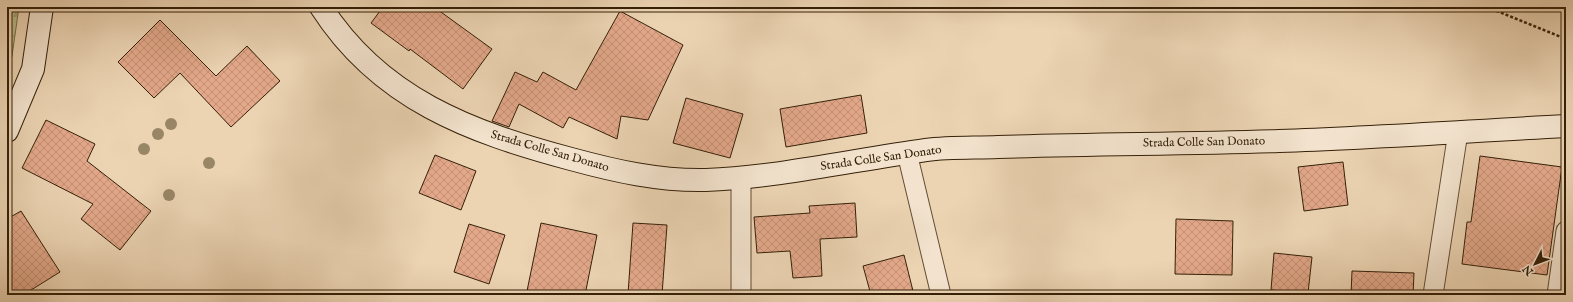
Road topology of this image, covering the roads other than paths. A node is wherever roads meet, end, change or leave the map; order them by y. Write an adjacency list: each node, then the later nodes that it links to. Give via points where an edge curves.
1 (42, 7): 4 (street, via 33,69)
2 (321, 7): 7 (street, Strada Colle San Donato, via 351,48 400,90 428,107 469,126 543,151 626,173 666,179)
3 (1566, 126): 5 (street, Strada Colle San Donato)
4 (7, 131)
5 (1458, 132): 6 (street, Strada Colle San Donato, via 1282,141 944,149); 11 (street)
6 (907, 153): 7 (street, Strada Colle San Donato); 10 (street)
7 (741, 178): 9 (street)
8 (1566, 231): 12 (street)
9 (741, 295)
10 (941, 295)
11 (1433, 295)
12 (1557, 295)

